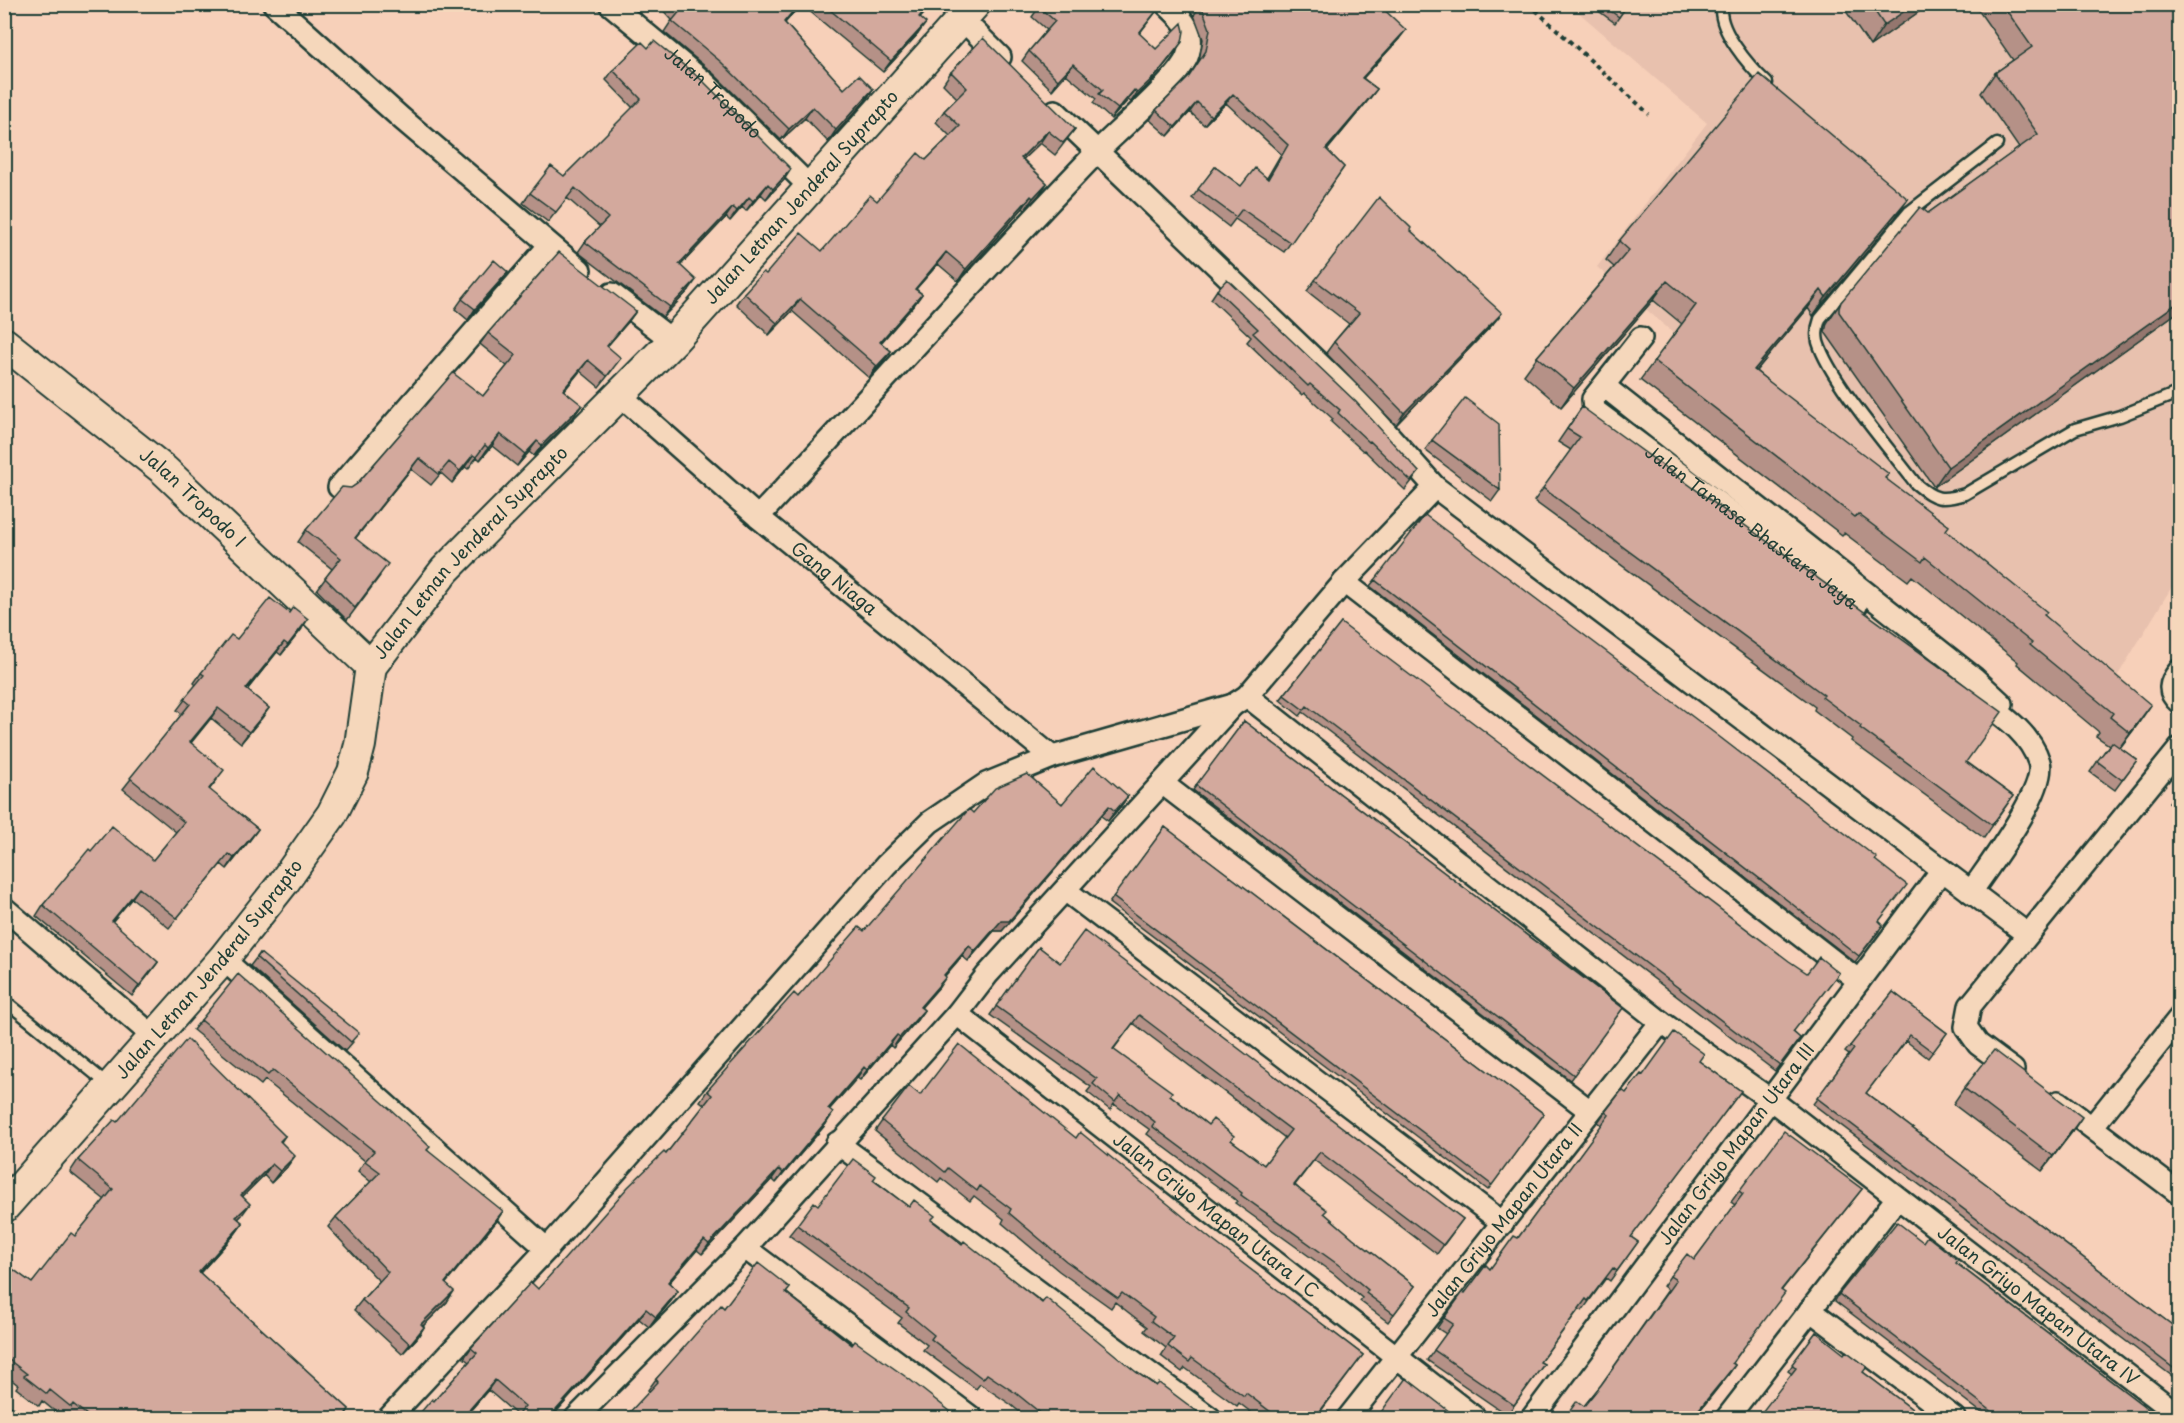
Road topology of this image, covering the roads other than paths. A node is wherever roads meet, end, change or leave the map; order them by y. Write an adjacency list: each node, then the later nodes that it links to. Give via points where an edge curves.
1 (274, 4): 12 (street)
2 (609, 4): 11 (street, Jalan Tropodo, via 704,82)
3 (1166, 4): 10 (street, via 1188,24 1192,40 1186,60)
4 (1722, 4): 7 (lane, via 1723,26 1756,72)
5 (969, 12): 6 (street); 11 (main road, Jalan Letnan Jenderal Suprapto)
6 (1013, 69)
7 (1773, 88)
8 (1038, 94): 10 (street)
9 (1997, 144): 16 (lane, via 1905,208 1820,319 1816,333 1819,344 1836,377 1916,484 1929,495 1946,500 1965,494 2075,429)
10 (1096, 152): 19 (street, via 1359,402); 20 (street)
11 (811, 188): 14 (main road, Jalan Letnan Jenderal Suprapto)
12 (549, 246): 14 (street); 18 (street)
13 (1641, 338): 31 (street, Jalan Tamasa Bhaskara Jaya, via 1593,399 1594,410 2017,728 2034,751 2040,765 2033,795)
14 (673, 341): 17 (main road, Jalan Letnan Jenderal Suprapto)
15 (4, 343): 22 (main road, Jalan Tropodo I, via 164,470)
16 (2180, 392)
17 (620, 395): 20 (street, Gang Niaga); 22 (main road, Jalan Letnan Jenderal Suprapto, via 445,570)
18 (339, 487)
19 (1435, 487): 21 (street); 29 (street)
20 (758, 517): 27 (street, Gang Niaga)
21 (1344, 582): 24 (street); 35 (street)
22 (371, 666): 34 (main road, Jalan Letnan Jenderal Suprapto, via 360,745 343,794 284,882)
23 (2180, 670): 25 (street, via 2170,687 2171,696)
24 (1240, 700): 27 (street); 28 (street); 39 (street, Jalan Griyo Mapan Utara IV)
25 (2180, 703)
26 (2180, 748): 33 (street)
27 (1052, 757): 53 (street, via 986,784 930,822 886,865)
28 (1162, 783): 30 (street); 45 (street)
29 (1942, 870): 31 (street); 35 (street, Jalan Griyo Mapan Utara III)
30 (1065, 890): 37 (street); 51 (street)
31 (1971, 892): 33 (street)
32 (4, 908): 40 (street)
33 (2027, 934): 41 (street, via 1970,1006 1966,1027 1978,1044)
34 (223, 959): 40 (main road, Jalan Letnan Jenderal Suprapto); 53 (street)
35 (1859, 981): 44 (street, Jalan Griyo Mapan Utara III)
36 (4, 1000): 42 (lane)
37 (957, 1014): 47 (street); 55 (street, Jalan Griyo Mapan Utara I C)
38 (2180, 1017): 46 (street)
39 (1660, 1022): 44 (street, Jalan Griyo Mapan Utara IV); 45 (street, Jalan Griyo Mapan Utara II)
40 (154, 1037): 42 (main road, Jalan Letnan Jenderal Suprapto)
41 (2025, 1079)
42 (111, 1086): 50 (main road, Jalan Letnan Jenderal Suprapto)
43 (2044, 1093): 46 (street)
44 (1770, 1100): 49 (street, Jalan Griyo Mapan Utara IV); 63 (street, Jalan Griyo Mapan Utara III)
45 (1590, 1111): 51 (street, Jalan Griyo Mapan Utara II)
46 (2092, 1127): 48 (street)
47 (837, 1143): 52 (street); 60 (street)
48 (2180, 1194)
49 (1897, 1198): 54 (street); 56 (street, Jalan Griyo Mapan Utara IV)
50 (4, 1207)
51 (1503, 1222): 55 (street, Jalan Griyo Mapan Utara II)
52 (745, 1248): 58 (street); 59 (street)
53 (547, 1249): 57 (street)
54 (1810, 1310): 64 (street); 65 (street)
55 (1396, 1358): 61 (street, Jalan Griyo Mapan Utara II); 62 (street, Jalan Griyo Mapan Utara I C)
56 (2180, 1416)
57 (389, 1419)
58 (576, 1419)
59 (972, 1419)
60 (1210, 1419)
61 (1348, 1419)
62 (1475, 1419)
63 (1532, 1419)
64 (1726, 1419)
65 (1954, 1419)

